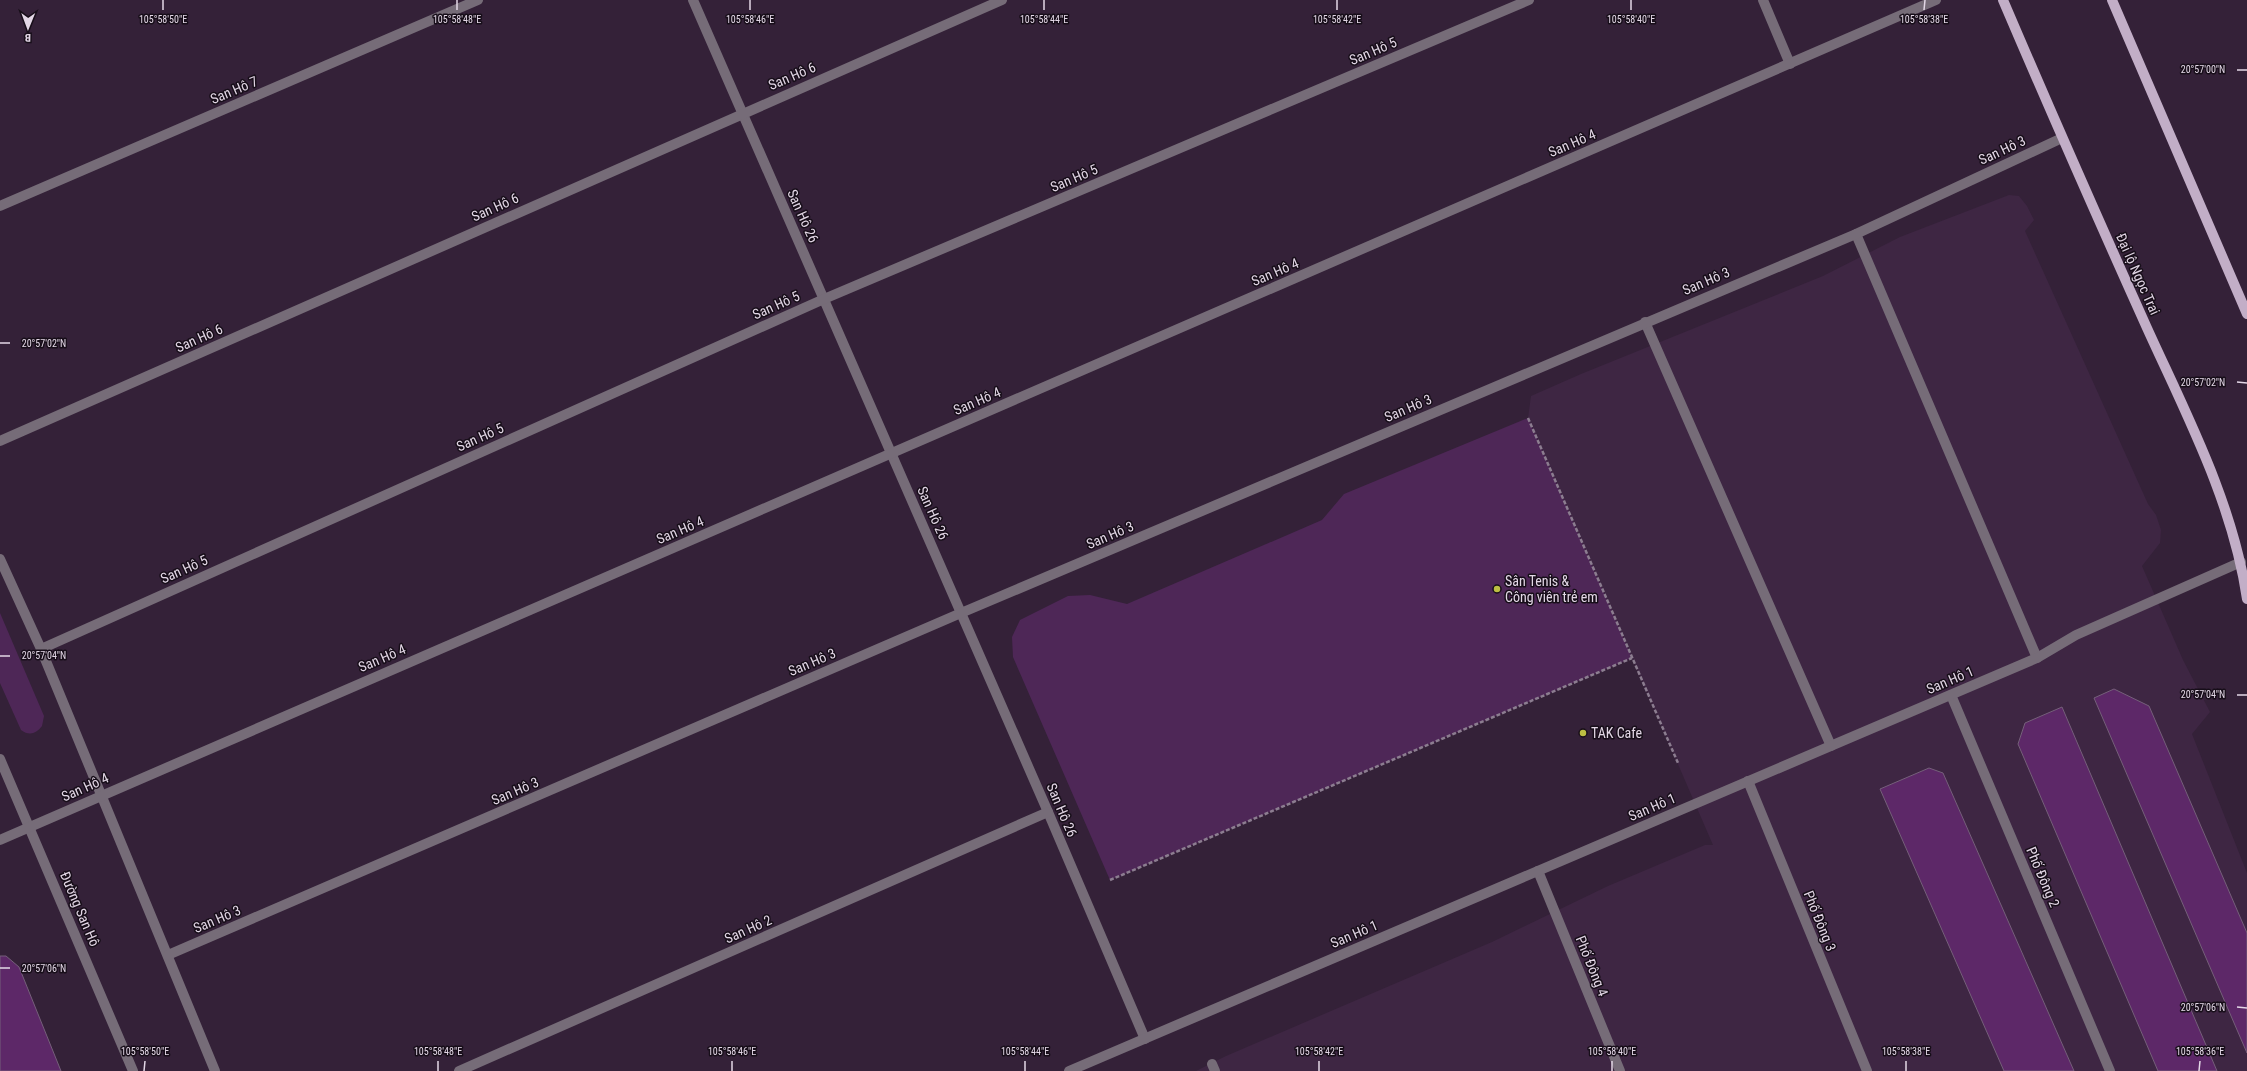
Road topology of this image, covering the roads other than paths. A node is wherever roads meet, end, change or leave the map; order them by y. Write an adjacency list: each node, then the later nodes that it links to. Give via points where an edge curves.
1 (478, 0): 12 (street, San Hô 7)
2 (693, 0): 10 (street, San Hô 26)
3 (1002, 0): 10 (street, San Hô 6)
4 (1529, 0): 14 (street, San Hô 5)
5 (1763, 0): 9 (street)
6 (1936, 0): 9 (street, San Hô 4)
7 (2003, 0): 11 (main road, Đại lộ Ngọc Trai)
8 (2112, 0): 15 (main road)
9 (1790, 64): 18 (street, San Hô 4)
10 (742, 113): 14 (street, San Hô 26); 17 (street, San Hô 6)
11 (2062, 138): 13 (street, San Hô 3); 20 (main road, Đại lộ Ngọc Trai, via 2213,474)
12 (0, 206)
13 (1856, 234): 16 (street, San Hô 3); 24 (street)
14 (824, 299): 18 (street, San Hô 26); 23 (street, San Hô 5)
15 (2247, 314)
16 (1645, 322): 22 (street, San Hô 3); 26 (street)
17 (0, 440)
18 (892, 454): 22 (street, San Hô 26); 29 (street, San Hô 4)
19 (0, 559): 23 (street)
20 (2244, 560): 21 (main road, Đại lộ Ngọc Trai); 24 (street, San Hô 1, via 2076,635)
21 (2247, 599)
22 (961, 614): 30 (street, San Hô 26); 34 (street, San Hô 3)
23 (41, 649): 29 (street)
24 (2037, 658): 25 (street, San Hô 1)
25 (1951, 695): 26 (street, San Hô 1); 42 (street, Phố Đông 2)
26 (1831, 746): 28 (street, San Hô 1)
27 (0, 758): 31 (street, Đường San Hô)
28 (1748, 781): 33 (street, San Hô 1); 41 (street, Phố Đông 3)
29 (102, 794): 31 (street, San Hô 4); 34 (street)
30 (1048, 812): 35 (street, San Hô 26); 38 (street, San Hô 2)
31 (29, 827): 32 (street, San Hô 4); 36 (street, Đường San Hô)
32 (0, 840)
33 (1538, 871): 35 (street, San Hô 1); 40 (street, Phố Đông 4)
34 (168, 955): 37 (street)
35 (1145, 1039): 39 (street, San Hô 1)
36 (133, 1071)
37 (215, 1071)
38 (459, 1071)
39 (1069, 1071)
40 (1620, 1071)
41 (1867, 1071)
42 (2110, 1071)

